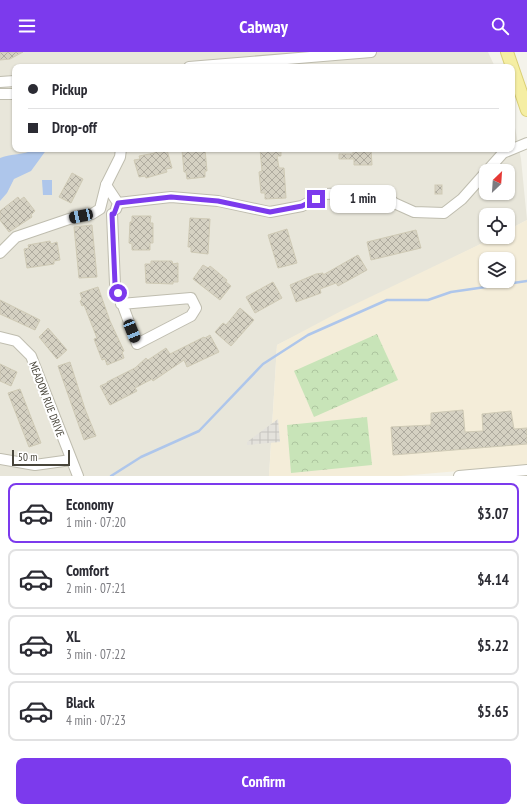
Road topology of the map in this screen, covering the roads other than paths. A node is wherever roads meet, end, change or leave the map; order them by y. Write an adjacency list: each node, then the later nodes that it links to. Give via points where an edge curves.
1 (371, 52): 3 (street)
2 (507, 52): 4 (main road)
3 (225, 64)
4 (511, 64)
5 (515, 75): 10 (main road)
6 (12, 81): 7 (street)
7 (0, 82)
8 (0, 94): 9 (street)
9 (12, 94)
10 (527, 110)
11 (527, 143): 12 (street)
12 (515, 148)
13 (121, 152): 17 (street)
14 (506, 152): 15 (street)
15 (494, 164)
16 (479, 181): 18 (street, via 444,213 414,212 394,203 382,192 324,194 302,206 270,212 218,201 171,197)
17 (106, 185): 18 (street); 19 (street, via 100,209)
18 (118, 203): 20 (street)
19 (92, 214): 20 (street); 21 (street, via 16,237)
20 (112, 214): 22 (street, via 115,284)
21 (0, 253)
22 (121, 304): 22 (street, via 137,344 191,316 196,308 191,298)
23 (0, 337): 25 (street, MEADOW RUE DRIVE, via 16,342 31,356)
24 (0, 459): 25 (street, via 35,465)
25 (71, 460): 27 (street, MEADOW RUE DRIVE)
26 (527, 470): 28 (street)
27 (78, 476)
28 (459, 476)

